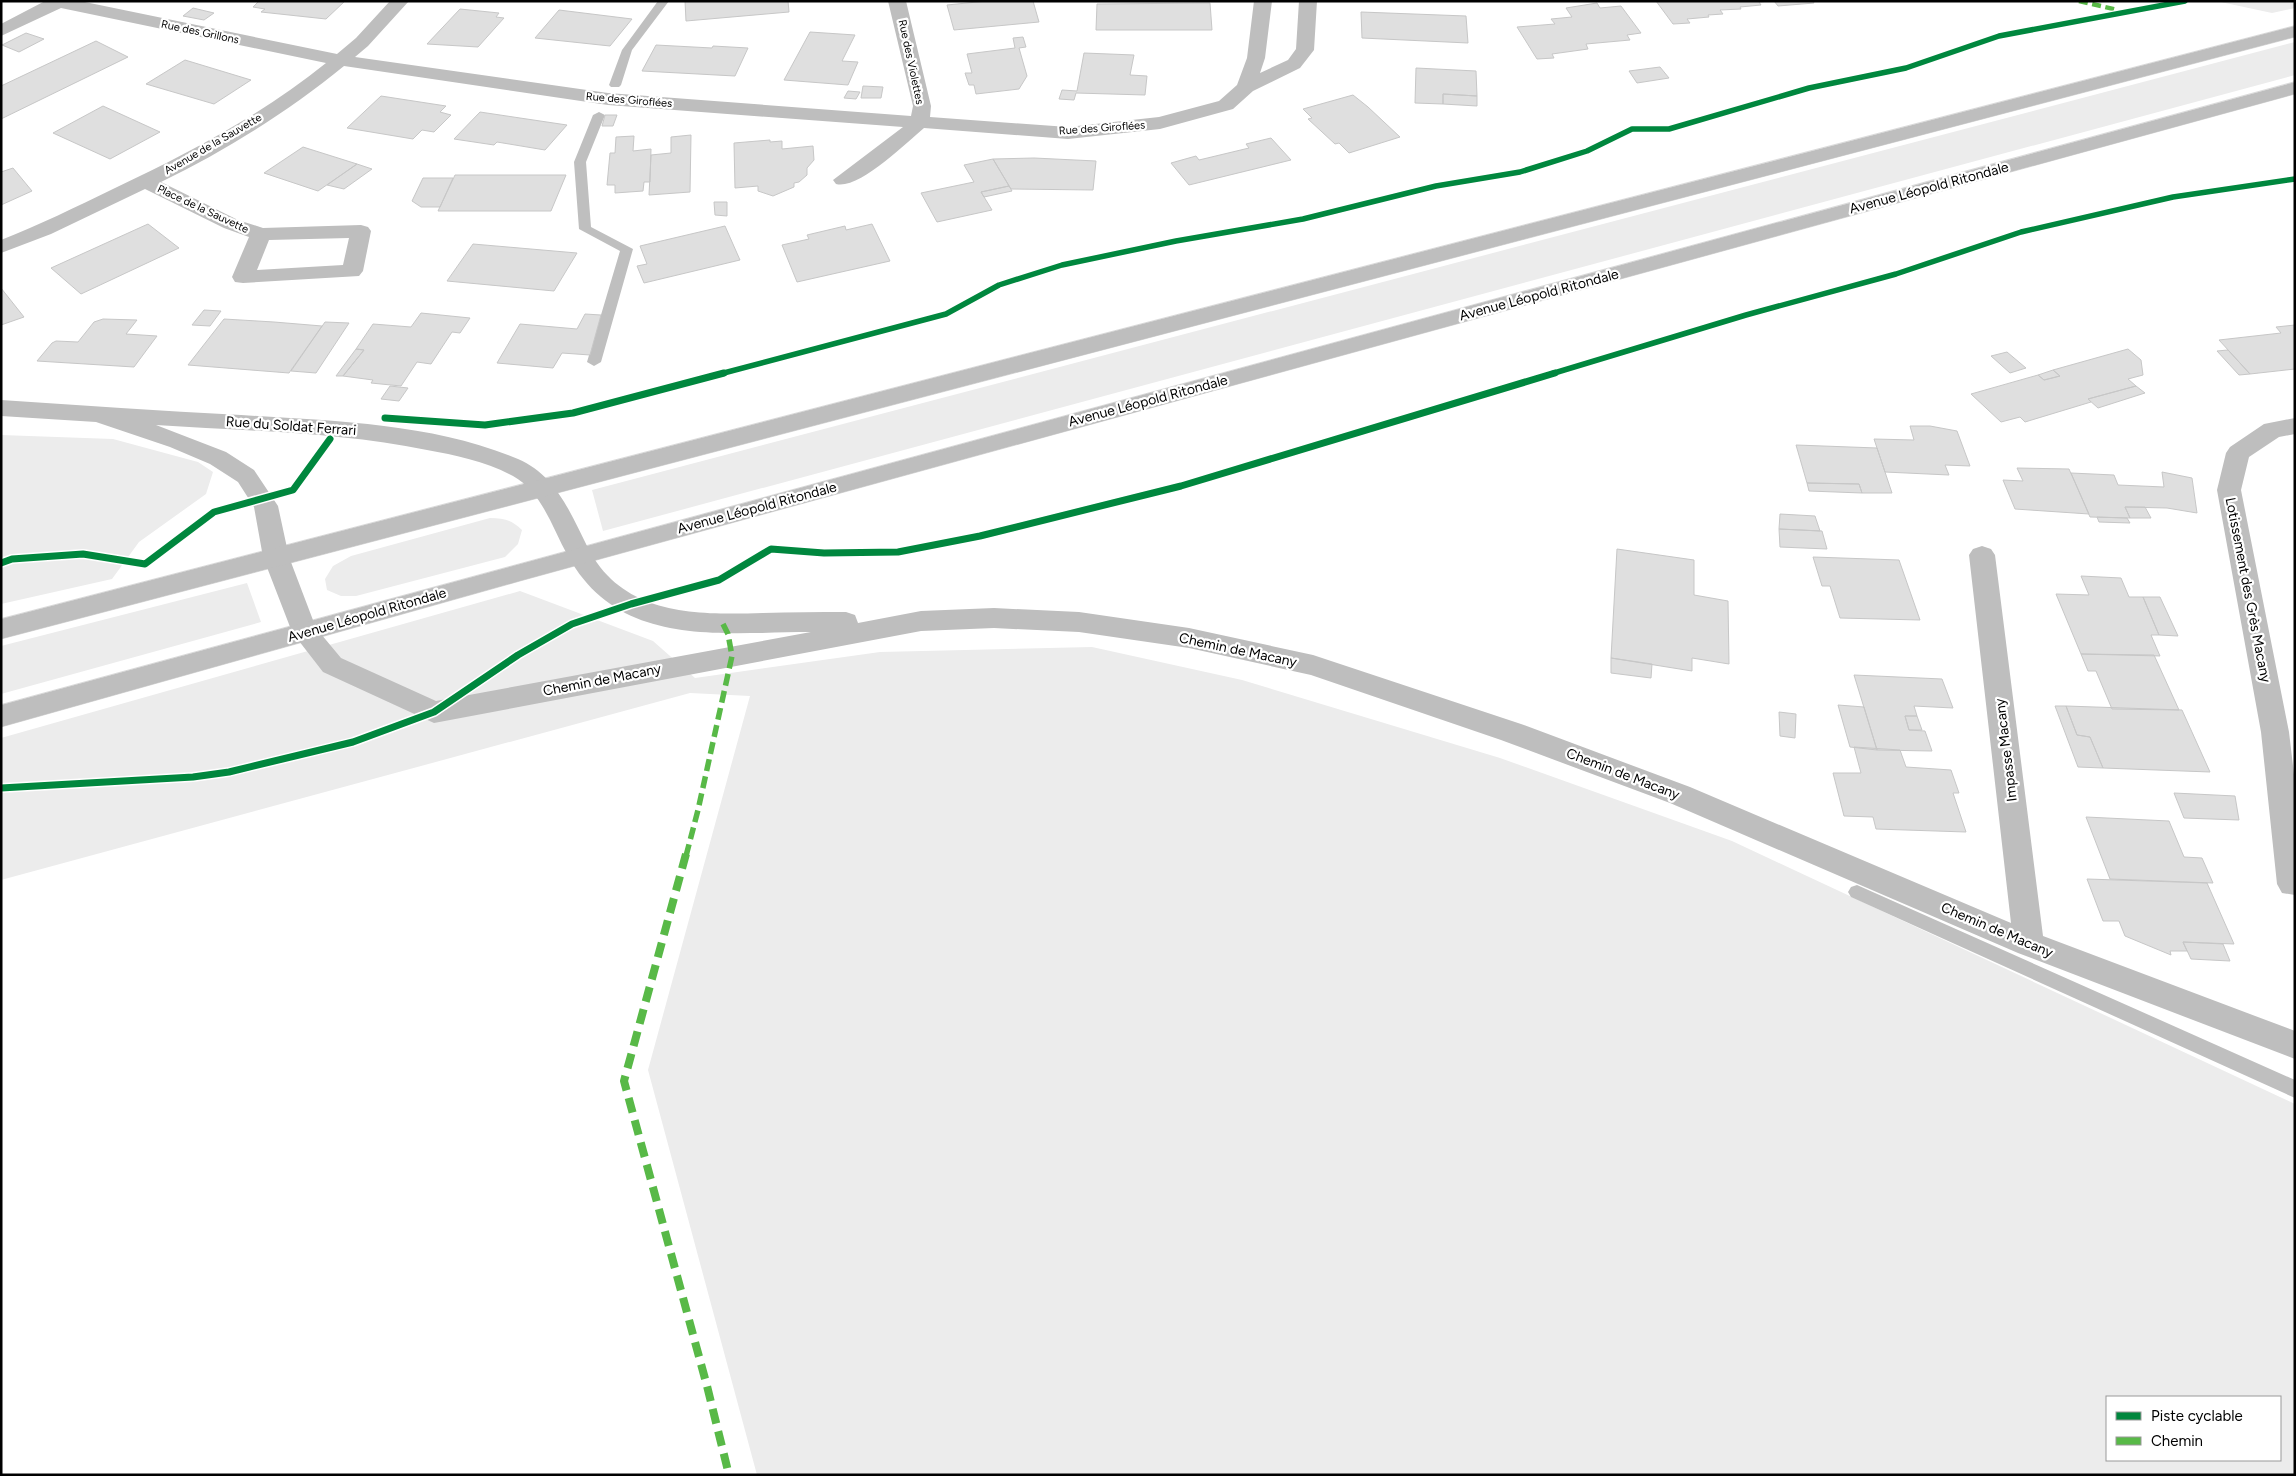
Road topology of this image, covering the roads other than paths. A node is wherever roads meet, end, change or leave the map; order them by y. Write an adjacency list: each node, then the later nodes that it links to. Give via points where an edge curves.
1 (400, 1): 9 (main road, Avenue de la Sauvette, via 373,32)
2 (897, 1): 12 (main road, Rue des Violettes, via 922,106)
3 (1263, 1): 10 (main road, Rue des Giroflées, via 1256,58)
4 (1308, 1): 10 (main road, Rue des Giroflées, via 1305,50 1294,64)
5 (56, 2): 6 (main road, Rue des Grillons); 7 (main road, Rue des Grillons)
6 (114, 7): 9 (main road, Rue des Grillons)
7 (1, 31)
8 (2295, 31): 20 (main road)
9 (341, 60): 12 (main road, Rue des Giroflées, via 608,99); 14 (main road, Avenue de la Sauvette, via 278,106)
10 (1246, 87): 12 (main road, Rue des Giroflées, via 1226,105 1160,123 1068,133)
11 (2295, 88): 22 (main road, Avenue Léopold Ritondale)
12 (919, 123): 13 (main road, via 863,168)
13 (842, 180)
14 (146, 182): 15 (main road, Place de la Sauvette, via 231,224); 16 (main road, Avenue de la Sauvette)
15 (261, 234): 15 (main road, Place de la Sauvette, via 243,277 352,271 361,231)
16 (1, 248)
17 (1, 408): 18 (main road, Rue du Soldat Ferrari)
18 (101, 415): 20 (main road, Rue du Soldat Ferrari, via 396,435 472,452 514,466); 23 (main road, Rue du Soldat Ferrari, via 218,458 246,476 266,506)
19 (2295, 426): 28 (main road, Lotissement des Grès Macany, via 2272,430 2238,453 2230,490)
20 (542, 488): 22 (main road, Rue du Soldat Ferrari, via 553,502); 23 (main road)
21 (1982, 555): 30 (main road, Impasse Macany)
22 (579, 556): 24 (main road, Chemin de Macany, via 589,572 609,591 660,617 723,624); 26 (main road, Avenue Léopold Ritondale)
23 (276, 557): 25 (main road); 26 (main road, Rue du Soldat Ferrari)
24 (921, 621): 26 (main road, Chemin de Macany, via 434,712 332,665); 30 (main road, Chemin de Macany, via 994,618 1079,622 1189,638 1313,665 1511,732 1680,795)
25 (1, 629)
26 (305, 632): 27 (main road, Avenue Léopold Ritondale)
27 (1, 716)
28 (2285, 734): 29 (main road, Lotissement des Grès Macany)
29 (2292, 884)
30 (2029, 944): 31 (main road, Chemin de Macany)
31 (2295, 1045)

